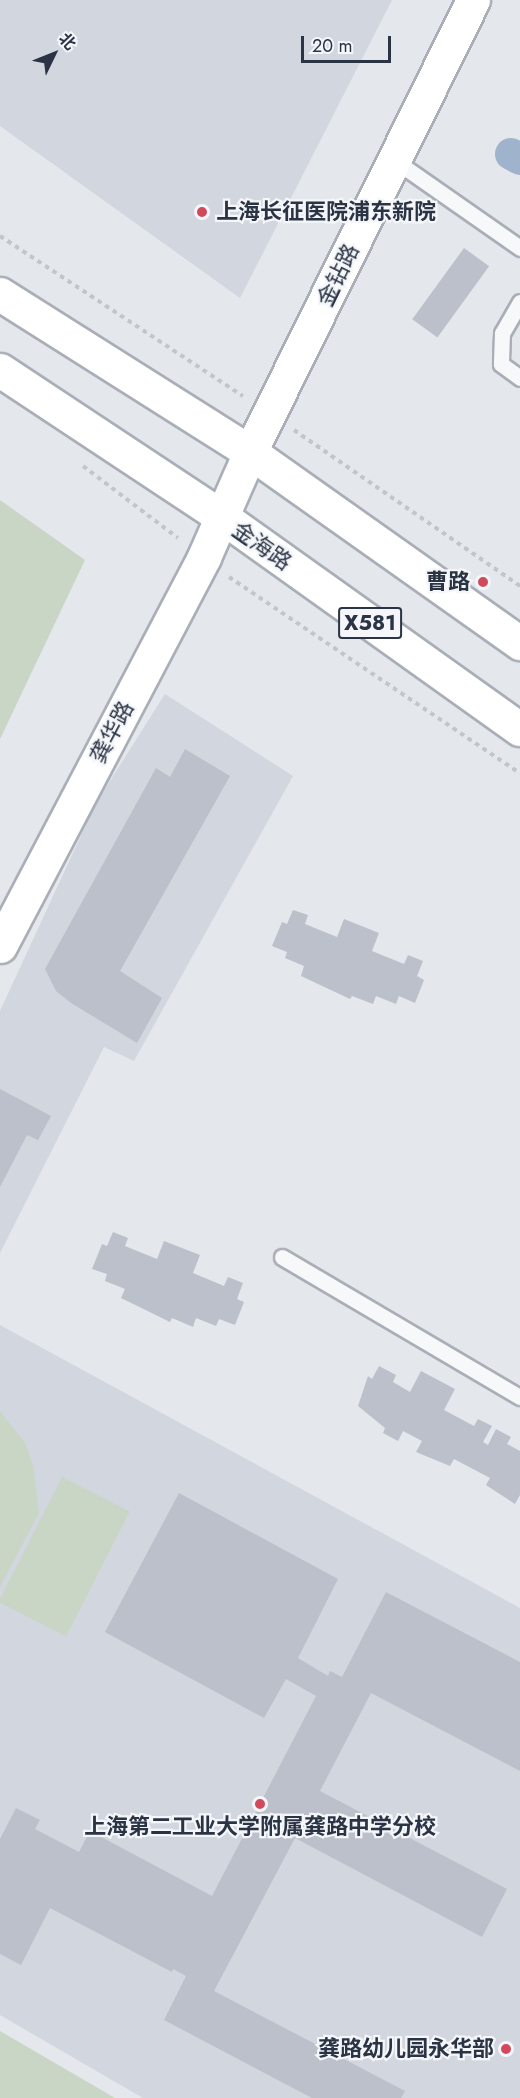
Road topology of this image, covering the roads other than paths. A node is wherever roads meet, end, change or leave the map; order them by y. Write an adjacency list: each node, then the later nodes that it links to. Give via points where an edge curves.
1 (473, 0): 2 (main road, 金钻路)
2 (394, 160): 3 (lane); 8 (main road, 金钻路)
3 (520, 248)
4 (0, 294): 8 (main road)
5 (520, 302): 7 (lane, via 502,333 501,364)
6 (0, 370): 9 (main road, 金海路 / X581)
7 (520, 378)
8 (250, 452): 9 (main road, 金钻路); 10 (main road)
9 (221, 516): 11 (main road, 金海路 / X581); 12 (main road, 龚华路, via 204,557)
10 (520, 643)
11 (520, 729)
12 (0, 946)
13 (282, 1257): 14 (lane)
14 (520, 1397)

